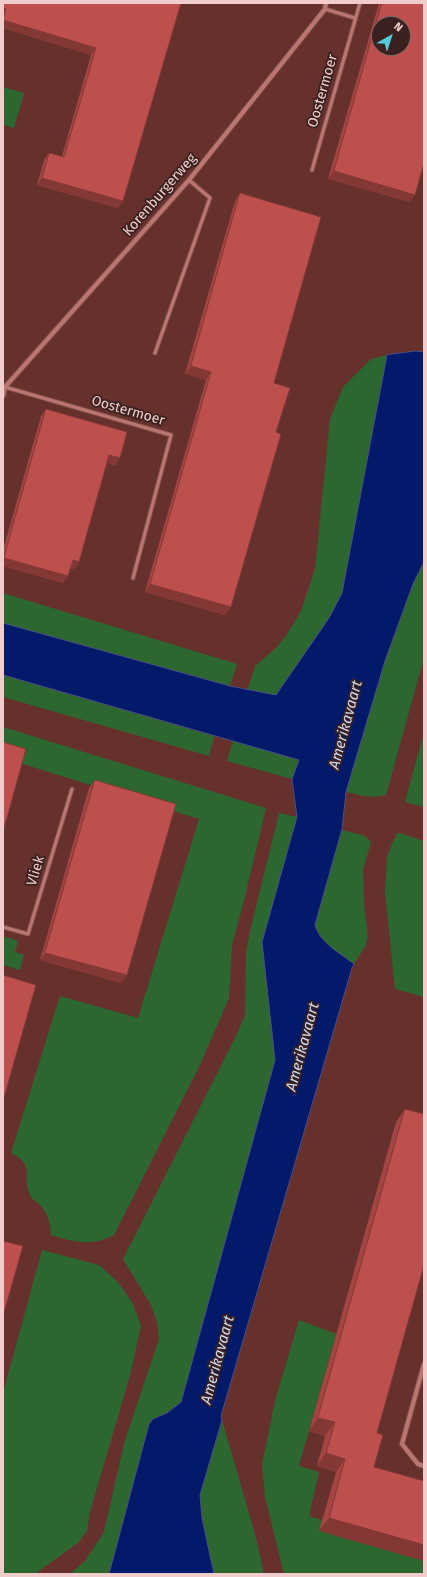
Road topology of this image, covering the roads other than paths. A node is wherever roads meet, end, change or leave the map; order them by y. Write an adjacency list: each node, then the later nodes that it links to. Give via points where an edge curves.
1 (326, 3): 3 (street, Korenburgerweg)
2 (360, 3): 4 (lane, Oostermoer)
3 (325, 9): 4 (lane); 6 (street, Korenburgerweg)
4 (355, 18): 5 (lane, Oostermoer)
5 (312, 170)
6 (189, 180): 7 (lane, via 210,198); 8 (street, Korenburgerweg)
7 (155, 353)
8 (6, 387): 9 (street, Korenburgerweg); 10 (lane, Oostermoer, via 171,435)
9 (3, 396)
10 (133, 578)
11 (72, 789): 12 (lane, Vliek, via 28,934)
12 (3, 927)
13 (424, 1364): 14 (street, via 402,1444 418,1464)
14 (424, 1466)

